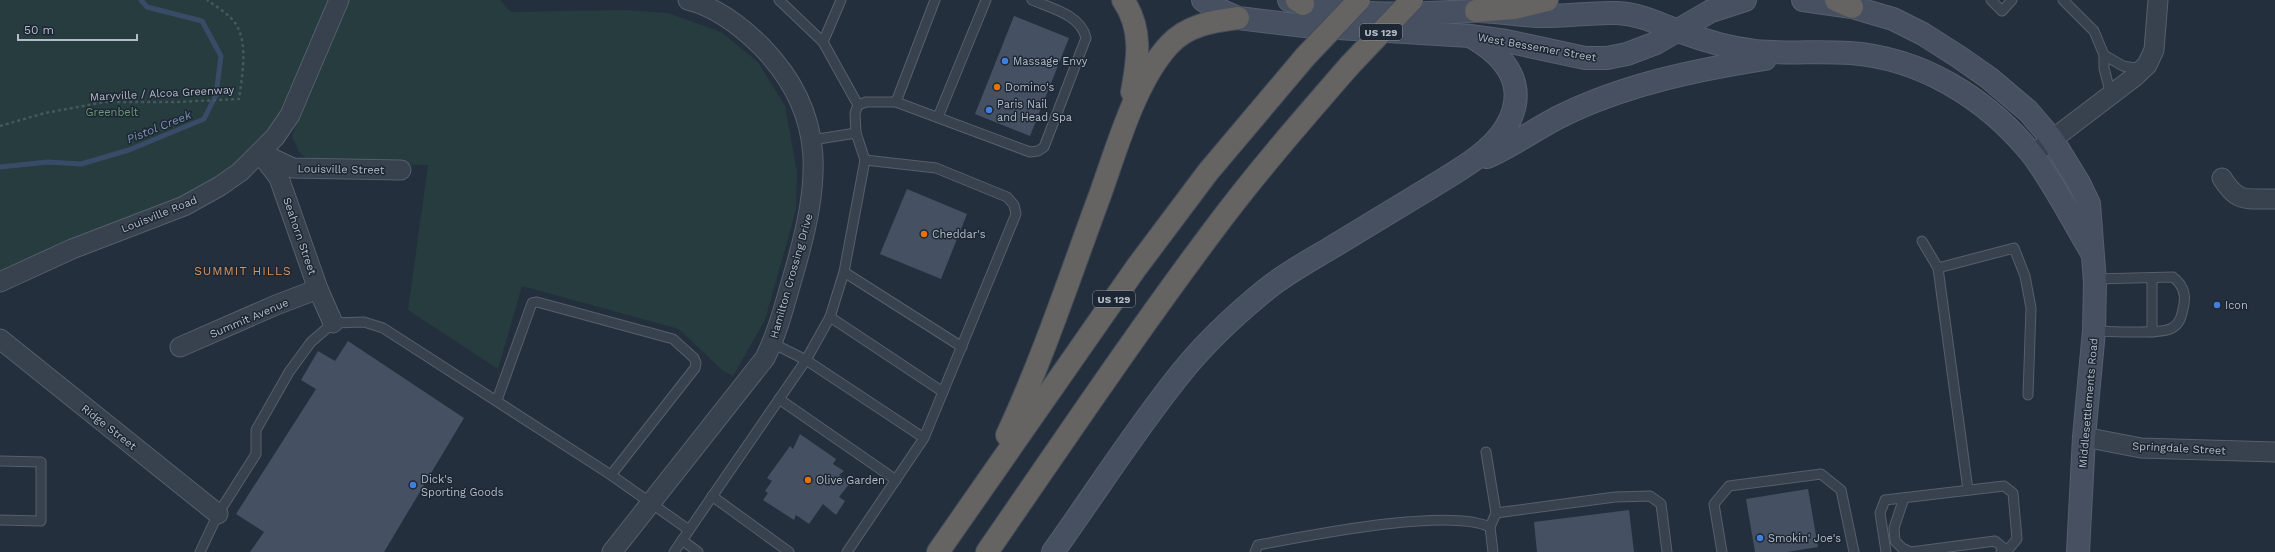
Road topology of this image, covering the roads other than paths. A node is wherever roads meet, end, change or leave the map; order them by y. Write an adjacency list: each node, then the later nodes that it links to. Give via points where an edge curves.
1 (339, 0): 37 (street, Louisville Road, via 290,115)
2 (779, 0): 25 (lane)
3 (840, 0): 25 (lane)
4 (935, 0): 30 (lane)
5 (986, 0): 33 (lane)
6 (1032, 0): 33 (lane, via 1070,16 1084,30 1086,38 1044,147 1030,152)
7 (1123, 0): 32 (highway, via 1136,28 1138,47)
8 (1203, 0): 22 (main road, West Bessemer Street)
9 (1359, 0): 73 (highway, US 129, bridge, via 1305,57 1208,172 1140,262)
10 (1412, 0): 91 (highway, US 129, bridge, via 1350,65 1290,134 1208,237)
11 (1547, 0): 21 (highway, via 1514,8)
12 (1745, 0): 23 (main road, West Bessemer Street, via 1711,11)
13 (1803, 0): 20 (main road)
14 (1991, 0): 15 (lane, via 2002,11)
15 (2012, 0)
16 (2063, 0): 27 (lane, via 2094,31)
17 (2158, 0): 28 (street, via 2154,50)
18 (1296, 1): 21 (main road, via 1346,12 1382,15)
19 (701, 2): 36 (street, Hamilton Crossing Drive, via 736,24 772,57 798,96)
20 (1844, 3): 35 (main road, via 1893,20 1923,34 1959,57 2012,96)
21 (1476, 11): 23 (main road, via 1537,16 1617,13 1636,15)
22 (1238, 18): 24 (main road, West Bessemer Street, via 1305,26); 32 (highway, via 1201,25 1170,43 1156,61)
23 (1678, 31): 24 (main road, West Bessemer Street, via 1627,54 1607,58 1585,58 1506,40); 26 (main road, via 1714,44 1744,50)
24 (1470, 36): 40 (main road, via 1500,57 1509,70 1515,95 1511,116 1501,134)
25 (823, 42): 31 (lane)
26 (1804, 53): 38 (main road, via 1851,53 1896,61 1920,69 1978,101); 40 (main road, via 1710,67 1618,94 1559,117 1494,154)
27 (2104, 55): 28 (lane, via 2123,66); 29 (lane, via 2104,68)
28 (2142, 69): 29 (street)
29 (2111, 95): 35 (street)
30 (896, 102): 31 (lane, via 866,102); 33 (lane)
31 (858, 105): 34 (lane, via 855,113)
32 (1129, 113): 73 (highway, via 1039,363)
33 (938, 117)
34 (856, 133): 36 (lane); 39 (lane)
35 (2052, 139): 38 (street); 45 (main road, Middlesettlements Road, via 2089,204)
36 (812, 140): 57 (street, Hamilton Crossing Drive, via 812,198 806,230)
37 (260, 153): 41 (street, Louisville Street, via 293,168); 50 (street, Louisville Road, via 220,186 184,206 100,238); 51 (street, Seahorn Street, via 279,178)
38 (2032, 155): 45 (main road, Middlesettlements Road)
39 (865, 160): 47 (lane); 59 (lane, via 936,168 1007,197 1014,205 1016,214)
40 (1462, 168): 92 (main road, via 1303,264 1265,290 1231,319 1181,372)
41 (400, 170)
42 (2222, 178): 43 (street, via 2231,193 2241,198)
43 (2275, 200)
44 (1922, 241): 46 (lane)
45 (2092, 253): 49 (main road, Middlesettlements Road)
46 (1938, 268): 62 (lane, via 2014,248 2025,276 2031,308); 72 (lane)
47 (844, 272): 52 (lane); 59 (lane)
48 (2152, 278): 49 (lane); 55 (lane); 55 (lane, via 2173,277 2183,290 2184,301 2181,320 2171,329)
49 (2095, 279): 54 (main road, Middlesettlements Road)
50 (0, 282)
51 (318, 289): 53 (street, Seahorn Street); 58 (street, Summit Avenue)
52 (830, 317): 60 (lane); 61 (lane)
53 (333, 323): 64 (lane, via 364,322 382,328); 77 (lane, via 311,342 289,372 256,430 256,454)
54 (2094, 331): 55 (lane); 65 (main road, Middlesettlements Road)
55 (2152, 332)
56 (0, 339): 77 (street, Ridge Street)
57 (772, 343): 60 (lane); 76 (street, Hamilton Crossing Drive, via 765,358 733,401)
58 (180, 347)
59 (962, 347): 61 (lane)
60 (806, 360): 63 (lane); 66 (lane)
61 (943, 392): 66 (lane)
62 (2028, 395)
63 (780, 399): 71 (lane); 74 (lane)
64 (497, 400): 70 (lane); 70 (lane, via 532,303 537,302 673,339 694,358 695,368)
65 (2084, 437): 68 (street, Springdale Street, via 2141,448); 99 (main road, Middlesettlements Road)
66 (924, 438): 71 (lane)
67 (1486, 452): 78 (lane)
68 (2275, 452)
69 (0, 461): 79 (lane, via 41,462 40,522)
70 (611, 475): 76 (lane)
71 (896, 480): 89 (lane)
72 (1968, 490): 75 (lane); 83 (lane, via 2004,486 2013,493 2017,539)
73 (980, 491): 90 (highway, US 129)
74 (712, 496): 81 (lane); 88 (lane)
75 (1904, 498): 83 (lane, via 1894,528 1895,541 1902,548 1911,552 1995,541); 98 (lane, via 1885,500 1880,513)
76 (650, 504): 81 (lane); 85 (street, Hamilton Crossing Drive)
77 (218, 514): 84 (lane)
78 (1496, 514): 80 (lane); 95 (lane, via 1615,497 1650,496 1661,504)
79 (0, 520)
80 (1490, 527): 93 (lane, via 1478,522 1421,521 1314,534 1258,545); 94 (lane)
81 (689, 530): 82 (lane)
82 (682, 540): 86 (lane); 87 (lane)
83 (2004, 551)
84 (200, 552)
85 (612, 552)
86 (674, 552)
87 (698, 552)
88 (789, 552)
89 (847, 552)
90 (938, 552)
91 (987, 552)
92 (1053, 552)
93 (1255, 552)
94 (1493, 552)
95 (1667, 552)
96 (1722, 552): 97 (lane, via 1714,504 1729,486 1821,474 1841,490)
97 (1854, 552)
98 (1886, 552)
99 (2078, 552)

